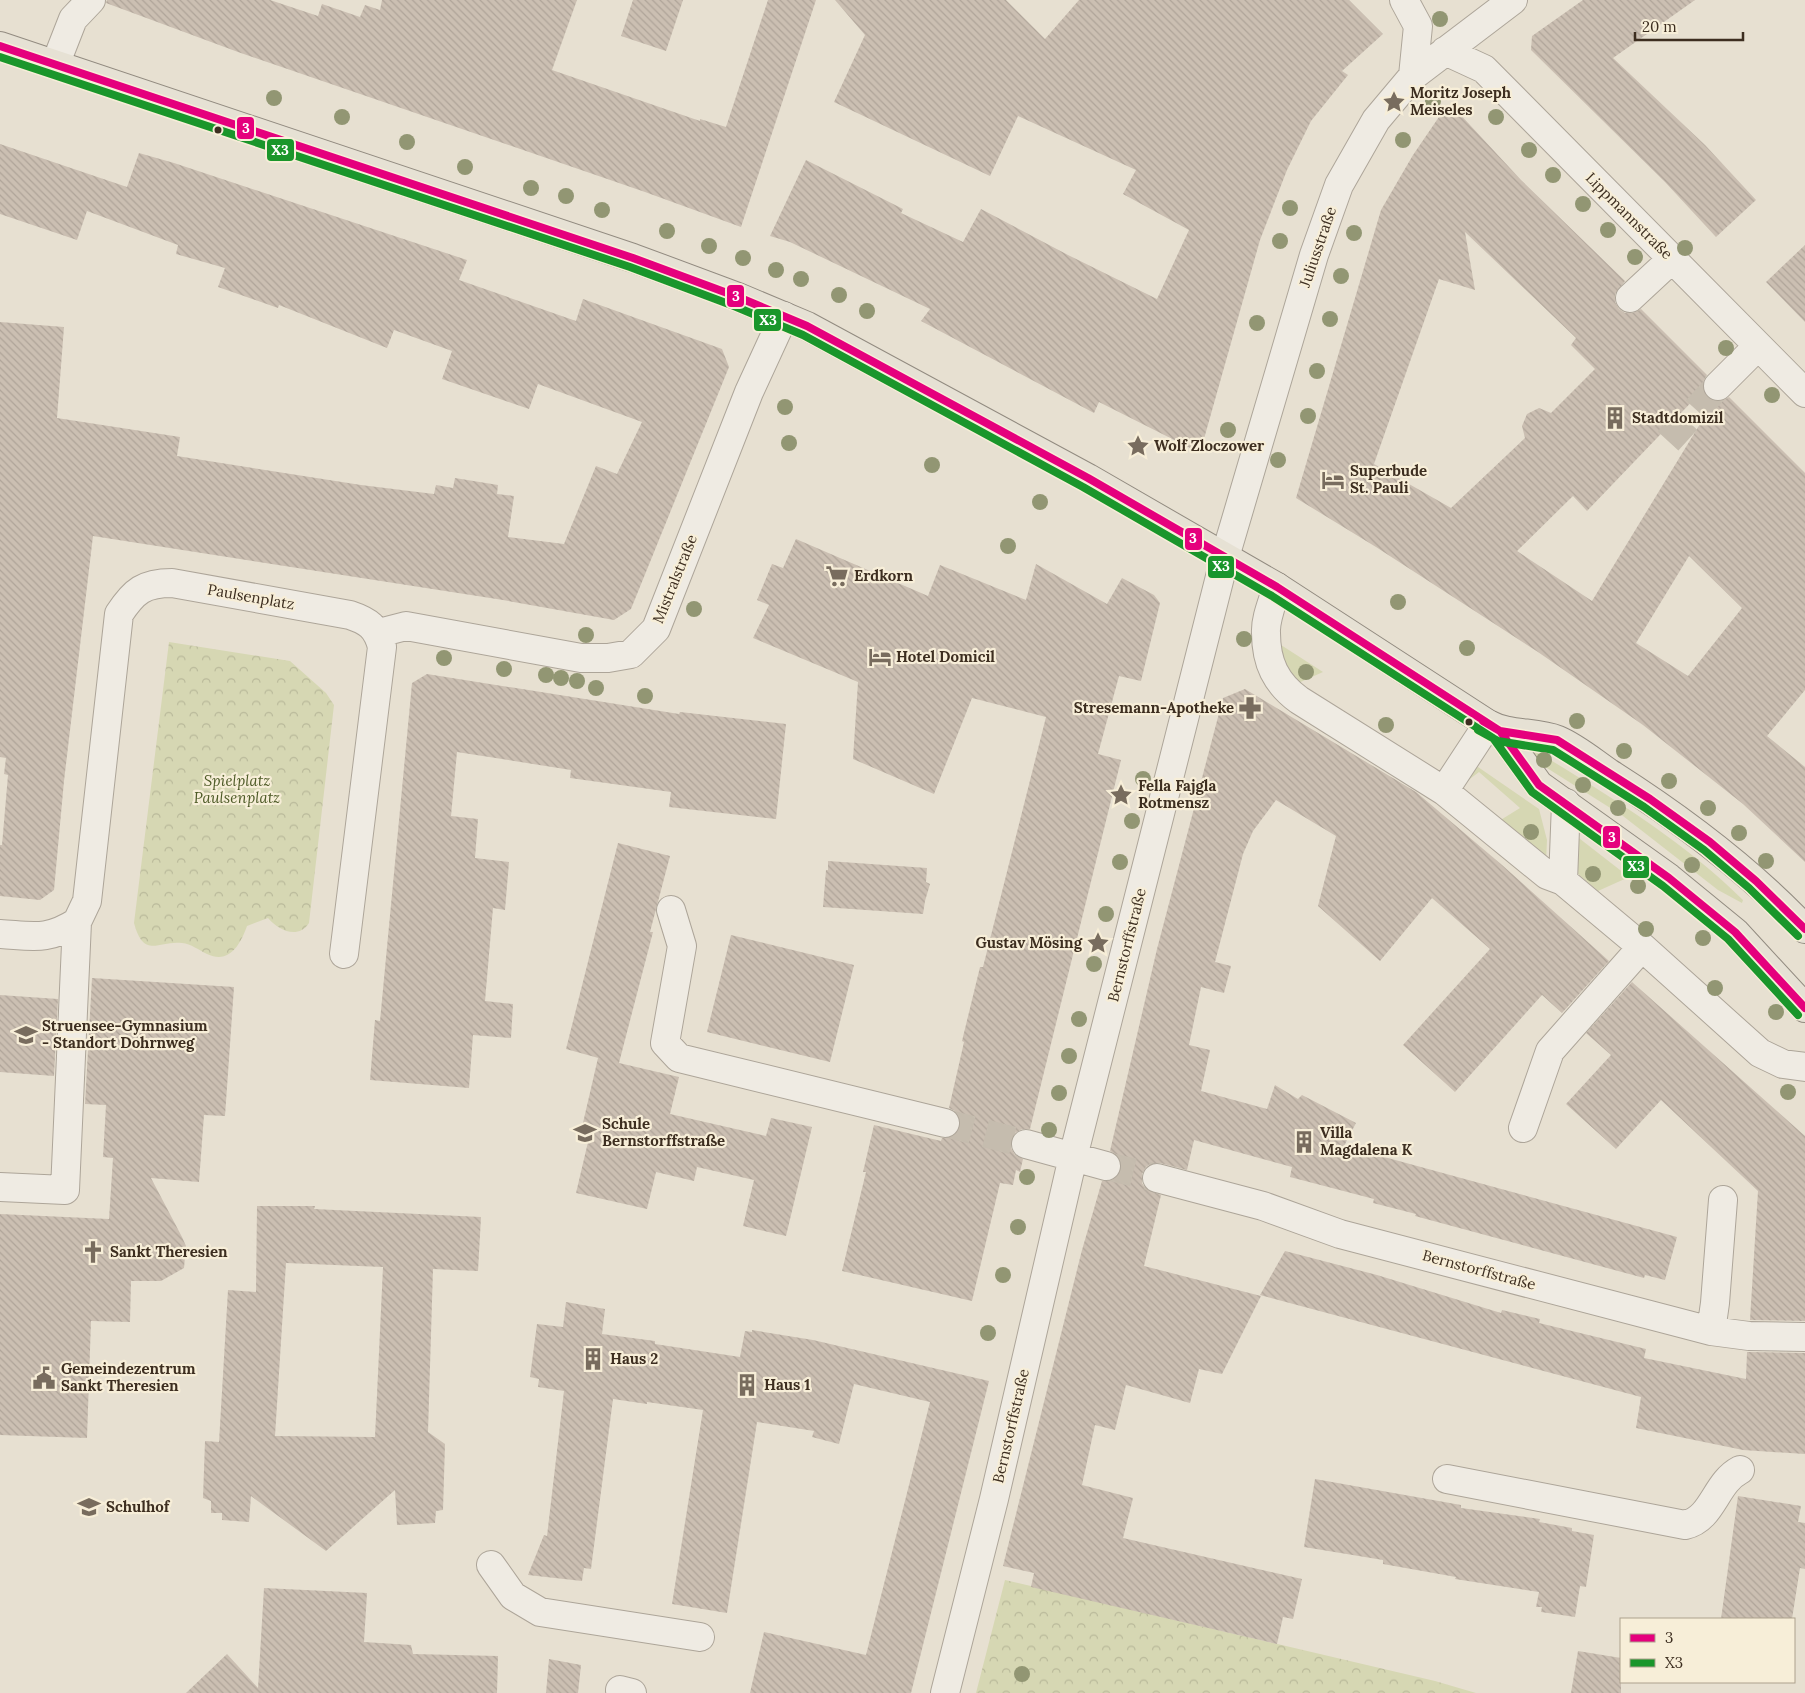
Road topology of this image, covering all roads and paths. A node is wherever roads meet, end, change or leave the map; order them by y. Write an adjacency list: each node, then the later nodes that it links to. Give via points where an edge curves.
1 (91, 0): 6 (street, via 70,24)
2 (1404, 0): 7 (street, via 1418,26)
3 (1512, 0): 5 (street, Juliusstraße)
4 (0, 46): 6 (main road)
5 (1445, 51): 7 (street, Juliusstraße); 8 (street, Lippmannstraße, via 1484,69)
6 (55, 64): 10 (main road, via 623,255)
7 (1413, 76): 14 (street, Juliusstraße, via 1376,120 1339,185 1314,255)
8 (1672, 259): 9 (street); 11 (street, Lippmannstraße)
9 (1630, 298)
10 (784, 316): 14 (main road, via 987,422); 16 (street, Mistralstraße, via 749,392 656,629 631,654 580,658 406,626)
11 (1758, 346): 12 (street); 13 (street, Lippmannstraße)
12 (1718, 386)
13 (1805, 393)
14 (1225, 557): 15 (main road); 32 (street, Bernstorffstraße)
15 (1277, 587): 17 (main road); 18 (street, via 1265,632 1271,665 1283,688)
16 (379, 633): 22 (street, Paulsenplatz, via 367,621 350,615 172,583 153,583 131,595 119,614 87,901); 26 (street, via 382,647)
17 (1494, 728): 18 (street); 19 (main road, via 1539,785); 23 (main road, via 1557,740 1650,799 1710,842)
18 (1444, 791): 20 (street, via 1547,875)
19 (1566, 803): 20 (street); 27 (main road, via 1735,932)
20 (1563, 881): 25 (street)
21 (671, 910): 29 (street, via 682,946 665,1043 679,1058)
22 (77, 922): 24 (street, via 59,934 38,937); 35 (street, via 64,1190)
23 (1805, 929)
24 (0, 934)
25 (1642, 947): 28 (street, via 1760,1053 1783,1064); 30 (street, via 1550,1051)
26 (344, 954)
27 (1805, 1008)
28 (1805, 1067)
29 (945, 1123)
30 (1523, 1128)
31 (1026, 1144): 32 (street)
32 (1073, 1157): 33 (street); 43 (street, Bernstorffstraße)
33 (1106, 1166)
34 (1158, 1178): 37 (street, Bernstorffstraße, via 1262,1206 1340,1234)
35 (0, 1187)
36 (1723, 1200): 37 (street)
37 (1711, 1331): 38 (street, Bernstorffstraße)
38 (1805, 1338)
39 (1740, 1470): 40 (street, via 1723,1483 1700,1519 1684,1525)
40 (1447, 1478)
41 (491, 1565): 42 (street, via 513,1596 540,1612)
42 (700, 1637)
43 (946, 1693)

